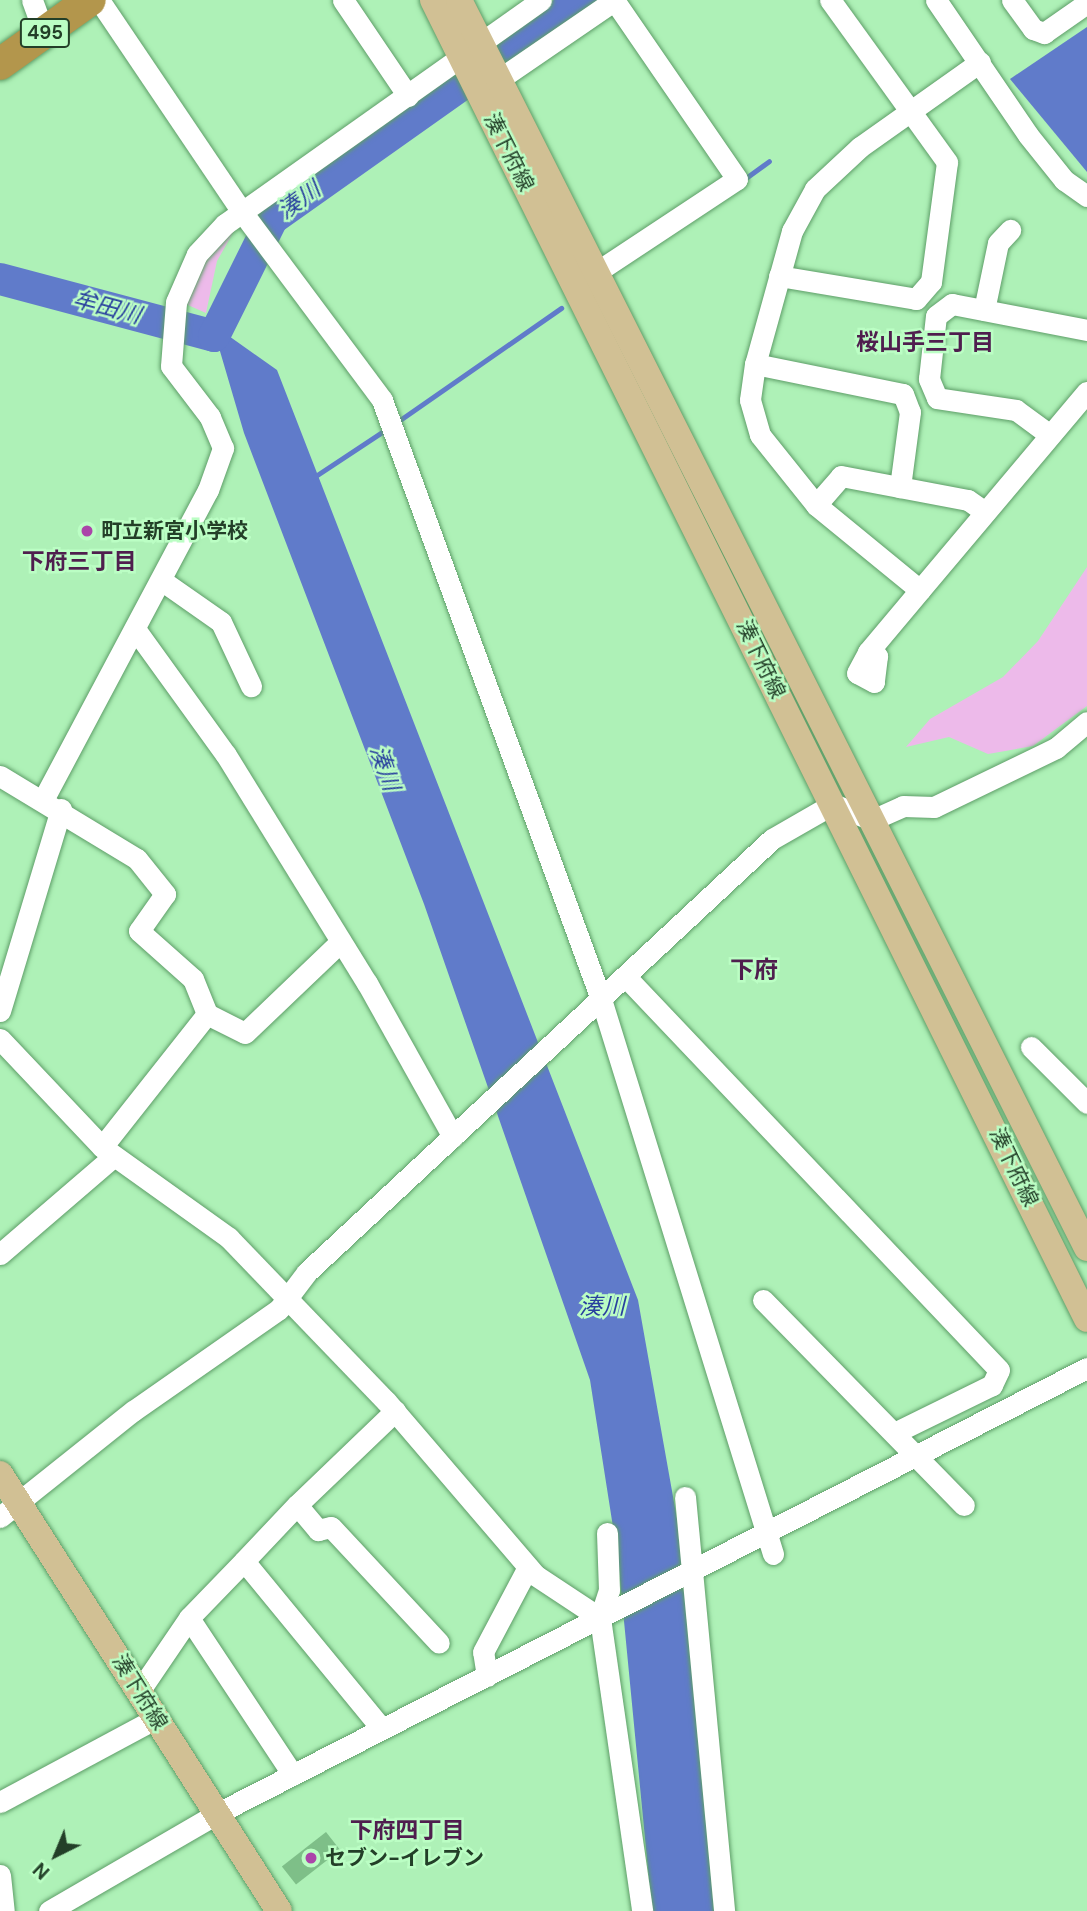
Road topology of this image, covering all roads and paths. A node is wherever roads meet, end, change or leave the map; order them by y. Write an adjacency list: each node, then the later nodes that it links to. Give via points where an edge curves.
1 (32, 0): 13 (street)
2 (89, 0): 13 (highway, 495)
3 (99, 0): 21 (street)
4 (343, 0): 18 (street)
5 (433, 0): 14 (main road, 湊下府線)
6 (459, 0): 14 (main road, 湊下府線)
7 (541, 0): 14 (street)
8 (615, 0): 17 (street); 23 (street, via 737,180)
9 (830, 0): 19 (street)
10 (936, 0): 15 (street)
11 (1012, 0): 12 (street, via 1033,29 1044,33)
12 (1087, 3)
13 (44, 33): 16 (highway, 495)
14 (471, 50): 17 (main road, 湊下府線); 18 (street)
15 (981, 62): 19 (street); 20 (street, via 1063,180)
16 (0, 64)
17 (489, 87): 23 (main road, 湊下府線); 40 (main road, 湊下府線)
18 (408, 96): 21 (street)
19 (912, 111): 24 (street, via 815,189 792,231); 24 (street, via 947,162 931,282 916,299)
20 (1087, 196)
21 (246, 216): 33 (street, via 197,254 176,302 171,366 210,417 223,448); 45 (street, via 382,400)
22 (1010, 230): 25 (street, via 998,243)
23 (595, 273): 42 (main road, 湊下府線)
24 (779, 276): 27 (street)
25 (984, 310): 26 (street); 29 (street, via 952,304 936,316 929,379 937,398 1016,410)
26 (1087, 330)
27 (755, 364): 30 (street, via 903,394 910,412); 31 (street, via 750,400 760,435)
28 (1087, 392): 29 (street)
29 (1050, 435): 32 (street)
30 (900, 487): 31 (street, via 841,476); 32 (street, via 968,500)
31 (816, 505): 34 (street)
32 (985, 512): 34 (street)
33 (160, 580): 35 (street); 37 (street, via 221,622)
34 (920, 590): 36 (street)
35 (135, 629): 41 (street); 43 (street, via 226,755)
36 (868, 652)
37 (251, 686)
38 (1087, 722): 42 (street, via 1056,748 934,807 903,806)
39 (0, 776): 41 (street)
40 (832, 804): 42 (street); 44 (street, via 772,839); 57 (main road, 湊下府線)
41 (52, 805): 46 (street); 47 (street, via 137,859 164,894 139,930 193,979)
42 (872, 820): 53 (main road, 湊下府線)
43 (338, 944): 47 (street, via 245,1033); 51 (street, via 367,982)
44 (625, 976): 45 (street); 60 (street, via 999,1370 992,1385)
45 (601, 999): 51 (street); 68 (street)
46 (0, 1011)
47 (207, 1014): 52 (street)
48 (0, 1039): 52 (street)
49 (1031, 1048): 50 (street)
50 (1087, 1103)
51 (453, 1137): 55 (street, via 307,1272)
52 (108, 1152): 54 (street); 55 (street, via 229,1238)
53 (1087, 1248)
54 (0, 1254)
55 (290, 1298): 59 (street); 66 (street, via 233,1346)
56 (763, 1300): 60 (street)
57 (1087, 1319)
58 (1087, 1368): 61 (street)
59 (395, 1411): 64 (street); 70 (street)
60 (896, 1433): 61 (street)
61 (911, 1455): 65 (street); 68 (street)
62 (0, 1474): 66 (main road, 湊下府線)
63 (685, 1497): 71 (street)
64 (297, 1505): 69 (street); 74 (street, via 318,1530 331,1527)
65 (964, 1505)
66 (8, 1508): 76 (main road, 湊下府線)
67 (607, 1533): 73 (street, via 609,1590)
68 (770, 1545): 71 (street)
69 (244, 1561): 72 (street); 78 (street)
70 (528, 1567): 73 (street); 75 (street, via 483,1652)
71 (691, 1570): 73 (street); 87 (street)
72 (189, 1618): 76 (street); 79 (street)
73 (600, 1618): 75 (street); 86 (street)
74 (439, 1643)
75 (486, 1676): 78 (street)
76 (139, 1690): 77 (main road, 湊下府線)
77 (155, 1719): 80 (street); 81 (main road, 湊下府線)
78 (382, 1729): 79 (street)
79 (293, 1774): 81 (street)
80 (0, 1802)
81 (218, 1813): 84 (street); 85 (main road, 湊下府線)
82 (0, 1875): 83 (street)
83 (4, 1911)
84 (49, 1911)
85 (279, 1911)
86 (642, 1911)
87 (724, 1911)

